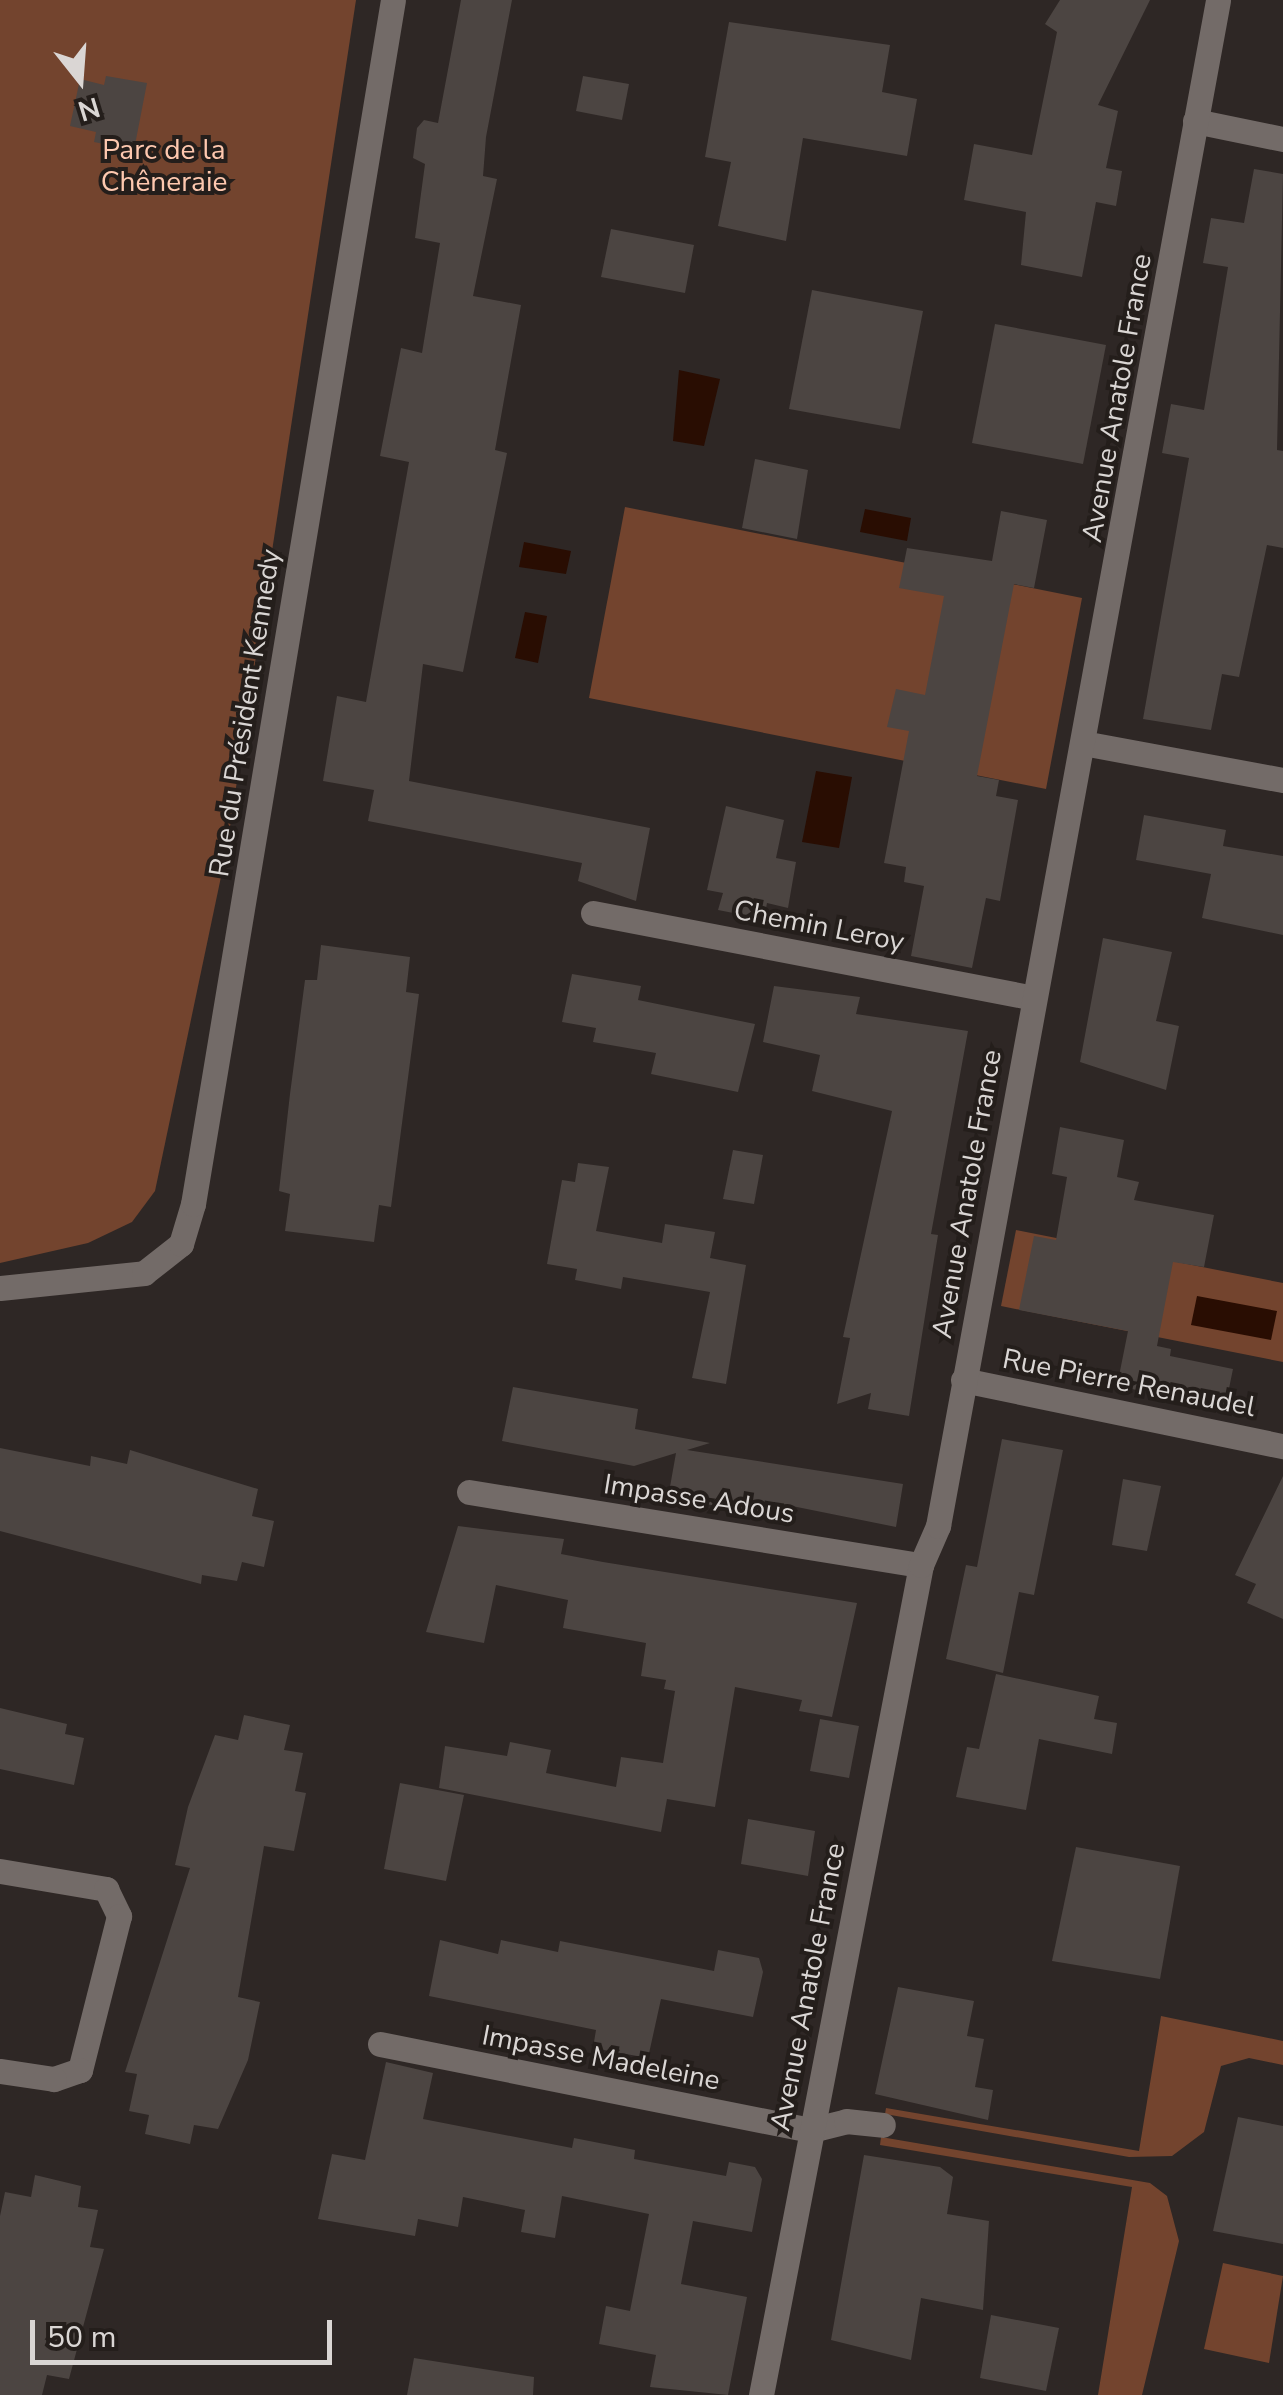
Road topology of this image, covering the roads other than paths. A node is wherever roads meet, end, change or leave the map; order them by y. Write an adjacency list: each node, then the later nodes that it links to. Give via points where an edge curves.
1 (393, 0): 9 (street, Rue du Président Kennedy, via 194,1204 181,1244 144,1273)
2 (1218, 0): 3 (street, Avenue Anatole France)
3 (1195, 121): 4 (street); 5 (street, Avenue Anatole France)
4 (1283, 139)
5 (1083, 743): 6 (street); 8 (street, Avenue Anatole France)
6 (1283, 780)
7 (593, 913): 8 (street, Chemin Leroy)
8 (1034, 998): 10 (street, Avenue Anatole France)
9 (0, 1288)
10 (963, 1380): 11 (street, Rue Pierre Renaudel); 13 (street, Avenue Anatole France, via 938,1526)
11 (1283, 1446)
12 (469, 1492): 13 (street, Impasse Adous)
13 (920, 1565): 18 (street, Avenue Anatole France)
14 (0, 1871): 16 (street, via 106,1888 119,1916 80,2070 54,2079)
15 (380, 2044): 18 (street, Impasse Madeleine)
16 (0, 2071)
17 (883, 2125): 18 (street, via 846,2120)
18 (810, 2130): 19 (street, Avenue Anatole France)
19 (762, 2395)

